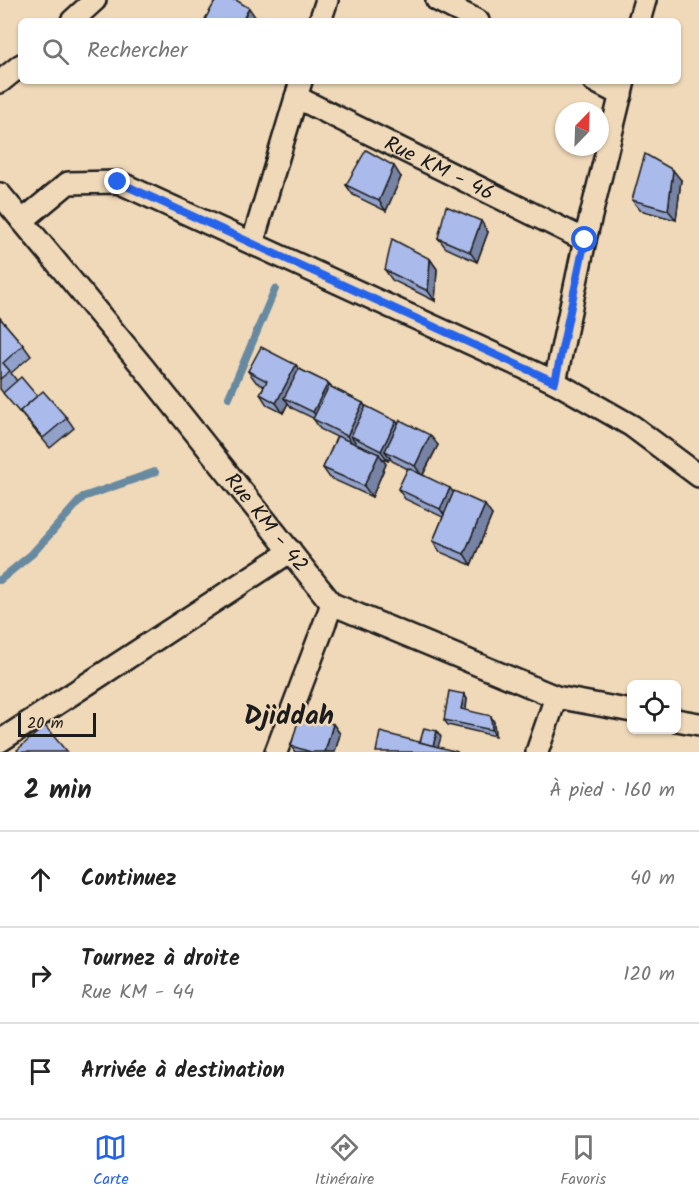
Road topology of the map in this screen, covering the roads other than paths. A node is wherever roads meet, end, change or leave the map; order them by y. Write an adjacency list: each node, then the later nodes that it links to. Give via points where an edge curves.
1 (95, 0): 5 (street)
2 (327, 0): 6 (street)
3 (437, 0): 7 (street)
4 (645, 0): 8 (street)
5 (75, 18)
6 (321, 18)
7 (472, 18)
8 (640, 18)
9 (18, 67): 10 (street)
10 (0, 82)
11 (606, 84): 12 (street)
12 (623, 88): 16 (street)
13 (298, 89): 16 (street, Rue KM - 46); 17 (street)
14 (0, 194): 15 (street, Rue KM - 42)
15 (22, 221): 17 (street, via 68,183 118,182); 20 (street, Rue KM - 42)
16 (585, 240): 18 (street)
17 (253, 241): 18 (street)
18 (555, 382): 19 (street, via 632,426)
19 (699, 476)
20 (291, 551): 21 (street, Rue KM - 42); 26 (street)
21 (332, 604): 22 (street, Rue KM - 42); 27 (street)
22 (555, 697): 23 (street, Rue KM - 42); 28 (street)
23 (627, 710)
24 (681, 721): 25 (street)
25 (699, 724)
26 (0, 741)
27 (276, 752)
28 (537, 752)

